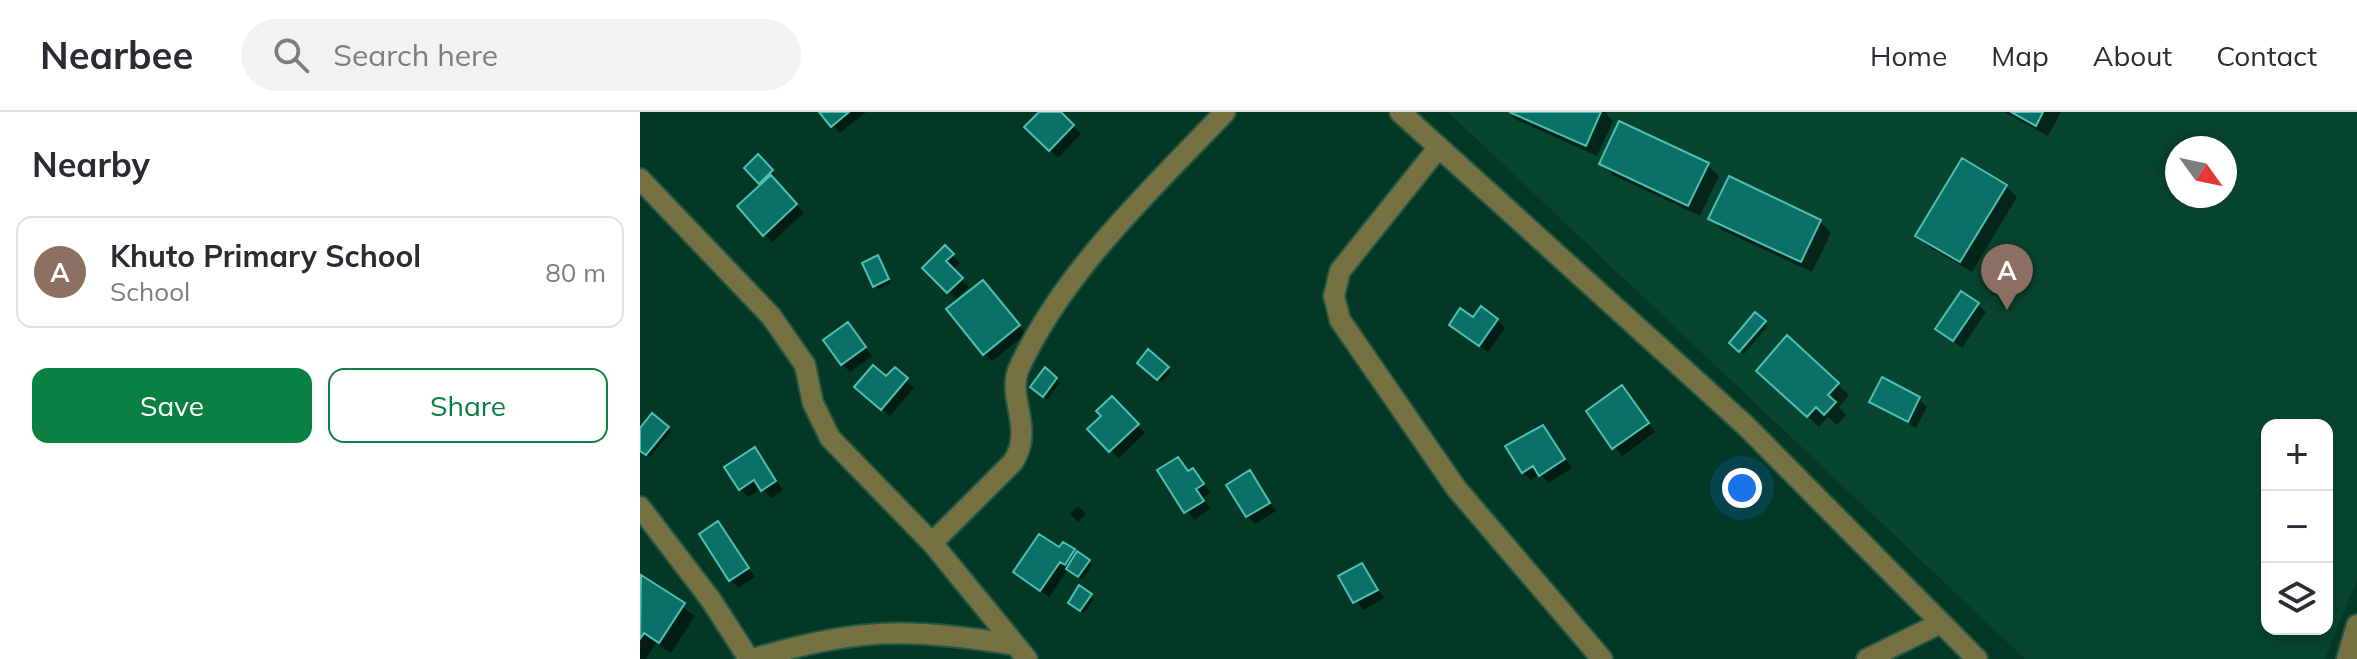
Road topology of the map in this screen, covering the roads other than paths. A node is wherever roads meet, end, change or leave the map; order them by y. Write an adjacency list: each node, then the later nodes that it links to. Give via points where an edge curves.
1 (1225, 112): 6 (street, via 1081,269 1017,374 1022,449)
2 (1400, 112): 3 (street)
3 (1439, 147): 7 (street, via 1745,425); 11 (street, via 1340,271 1334,296 1340,320 1456,488)
4 (640, 179): 6 (street, via 771,316 805,365 813,403 830,438)
5 (640, 507): 10 (street)
6 (932, 543): 9 (street)
7 (1941, 623): 12 (street); 13 (street)
8 (2357, 625): 14 (street)
9 (1021, 652): 10 (street, via 938,632 899,631 805,643)
10 (751, 659)
11 (1602, 659)
12 (1867, 659)
13 (1977, 659)
14 (2347, 659)

